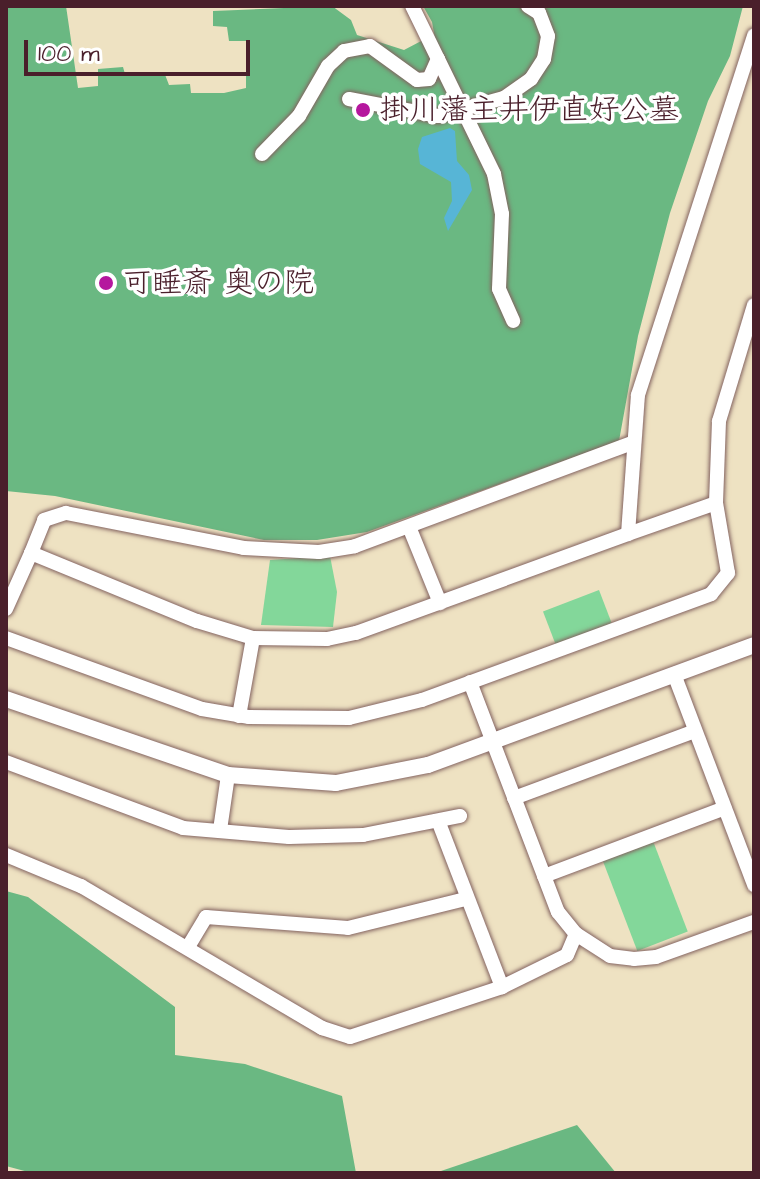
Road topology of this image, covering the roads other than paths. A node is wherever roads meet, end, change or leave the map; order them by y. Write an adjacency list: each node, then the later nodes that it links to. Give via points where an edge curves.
1 (412, 6): 4 (street)
2 (528, 6): 6 (street, via 539,13 548,36 544,59 519,90)
3 (754, 35): 10 (street, via 638,395)
4 (438, 59): 6 (street); 7 (street, via 423,81 370,46 344,51 328,66 299,116)
5 (349, 99): 6 (street, via 428,115)
6 (464, 111): 9 (street, via 500,196 499,289)
7 (262, 154)
8 (754, 305): 11 (street, via 719,421)
9 (513, 321)
10 (632, 443): 12 (street); 13 (street)
11 (716, 503): 13 (street); 21 (street, via 728,573 711,594)
12 (410, 529): 14 (street, via 343,548 270,551 66,513 44,520); 15 (street)
13 (628, 534): 15 (street)
14 (31, 553): 16 (street); 18 (street, via 197,621)
15 (440, 603): 18 (street, via 327,639)
16 (6, 609)
17 (6, 638): 23 (street, via 202,709)
18 (253, 638): 23 (street)
19 (754, 645): 20 (street)
20 (674, 674): 24 (street); 25 (street)
21 (470, 682): 23 (street, via 349,718); 25 (street)
22 (6, 699): 27 (street)
23 (239, 716)
24 (695, 731): 28 (street); 29 (street)
25 (494, 742): 27 (street, via 367,780 271,782); 28 (street)
26 (6, 762): 32 (street, via 183,828)
27 (228, 775): 32 (street)
28 (514, 798): 34 (street)
29 (725, 808): 34 (street); 35 (street)
30 (460, 816): 31 (street)
31 (439, 823): 32 (street, via 348,836); 36 (street)
32 (220, 830)
33 (6, 855): 39 (street, via 81,886)
34 (544, 876): 38 (street, via 558,912)
35 (754, 885)
36 (465, 899): 39 (street, via 348,928 206,917); 40 (street)
37 (754, 922): 38 (street, via 656,957 634,959 610,956)
38 (576, 934): 40 (street, via 567,955)
39 (188, 947): 40 (street, via 322,1028 350,1037)
40 (502, 987)

